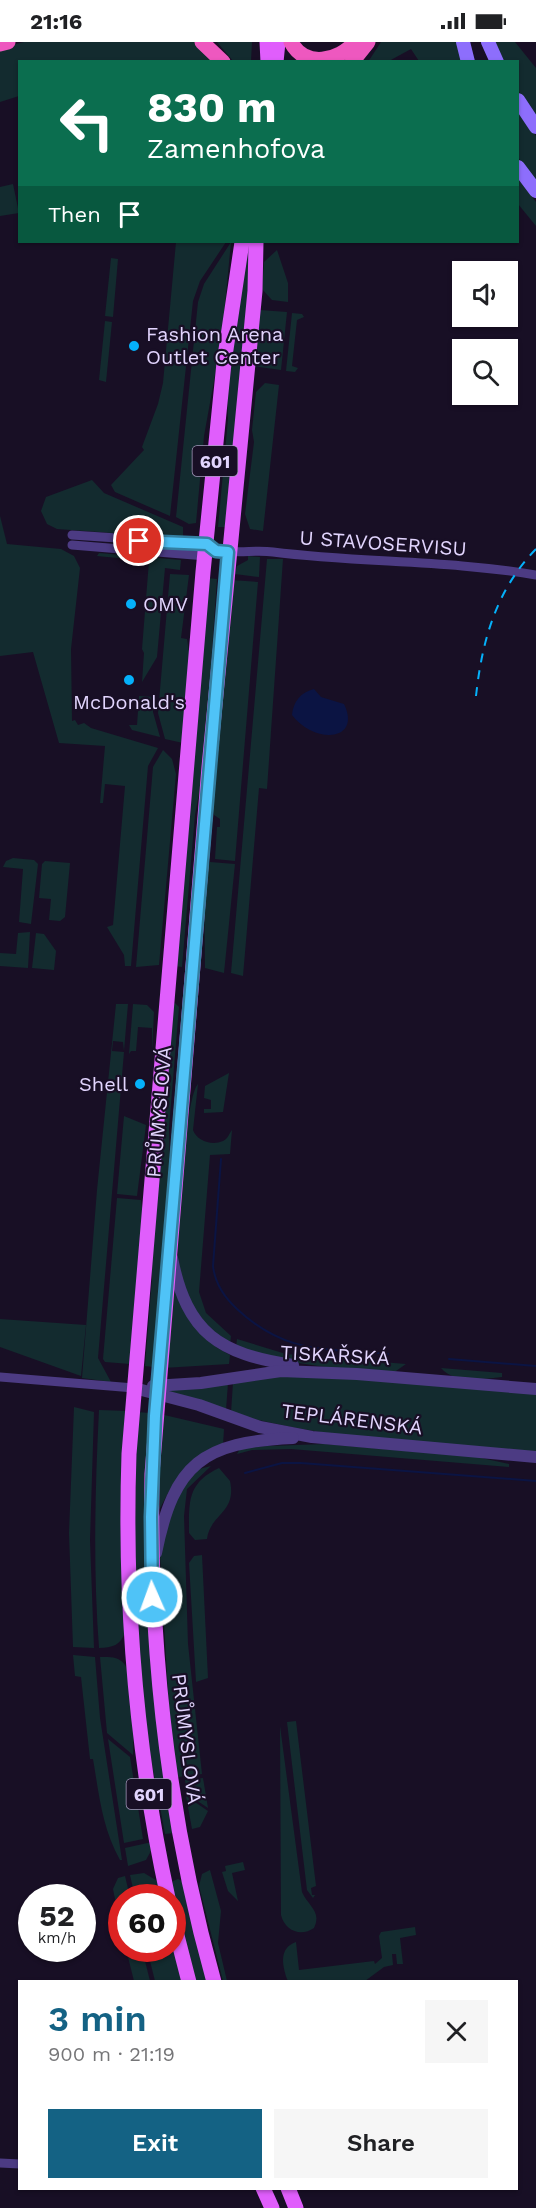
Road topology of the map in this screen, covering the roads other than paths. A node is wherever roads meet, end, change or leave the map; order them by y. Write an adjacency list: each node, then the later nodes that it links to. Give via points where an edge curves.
1 (8, 42): 10 (highway)
2 (202, 42): 11 (highway)
3 (260, 42): 12 (main road)
4 (267, 42): 13 (main road)
5 (278, 42): 14 (main road)
6 (291, 42): 9 (highway, via 302,55 320,60)
7 (463, 42): 17 (main road)
8 (488, 42): 18 (main road)
9 (363, 43): 15 (highway); 16 (highway)
10 (0, 44)
11 (221, 60)
12 (258, 60)
13 (268, 60)
14 (276, 60)
15 (346, 60)
16 (352, 60)
17 (468, 60)
18 (496, 60)
19 (519, 102): 20 (main road)
20 (536, 127)
21 (519, 168): 22 (main road)
22 (536, 191)
23 (242, 243): 27 (main road, PRŮMYSLOVÁ / 601, via 224,363)
24 (256, 243): 27 (main road, PRŮMYSLOVÁ / 601, via 254,310)
25 (72, 535): 27 (street)
26 (72, 545): 27 (street)
27 (214, 551): 28 (street, U STAVOSERVISU, via 274,552); 29 (main road, PRŮMYSLOVÁ / 601); 32 (main road, PRŮMYSLOVÁ / 601)
28 (536, 575)
29 (169, 1242): 30 (street, via 186,1304 202,1327 225,1347 263,1360); 34 (main road, PRŮMYSLOVÁ / 601)
30 (357, 1374): 33 (street, TISKAŘSKÁ); 34 (street, TISKAŘSKÁ, via 270,1371)
31 (0, 1377): 32 (street)
32 (134, 1388): 34 (street, TEPLÁRENSKÁ); 38 (main road, PRŮMYSLOVÁ / 601, via 128,1534 131,1641 146,1780)
33 (536, 1389)
34 (157, 1390): 35 (street, TEPLÁRENSKÁ, via 260,1427); 37 (main road, PRŮMYSLOVÁ / 601)
35 (312, 1437): 36 (street, TEPLÁRENSKÁ); 37 (street, via 238,1443 195,1466 177,1487 165,1512)
36 (536, 1457)
37 (151, 1579): 41 (main road, PRŮMYSLOVÁ / 601, via 159,1699 174,1808)
38 (165, 1884)
39 (184, 1962): 40 (main road)
40 (188, 1980)
41 (213, 1980)
42 (0, 2163): 43 (street)
43 (18, 2164)
44 (264, 2190): 46 (main road)
45 (289, 2190): 47 (main road)
46 (272, 2208)
47 (296, 2208)

